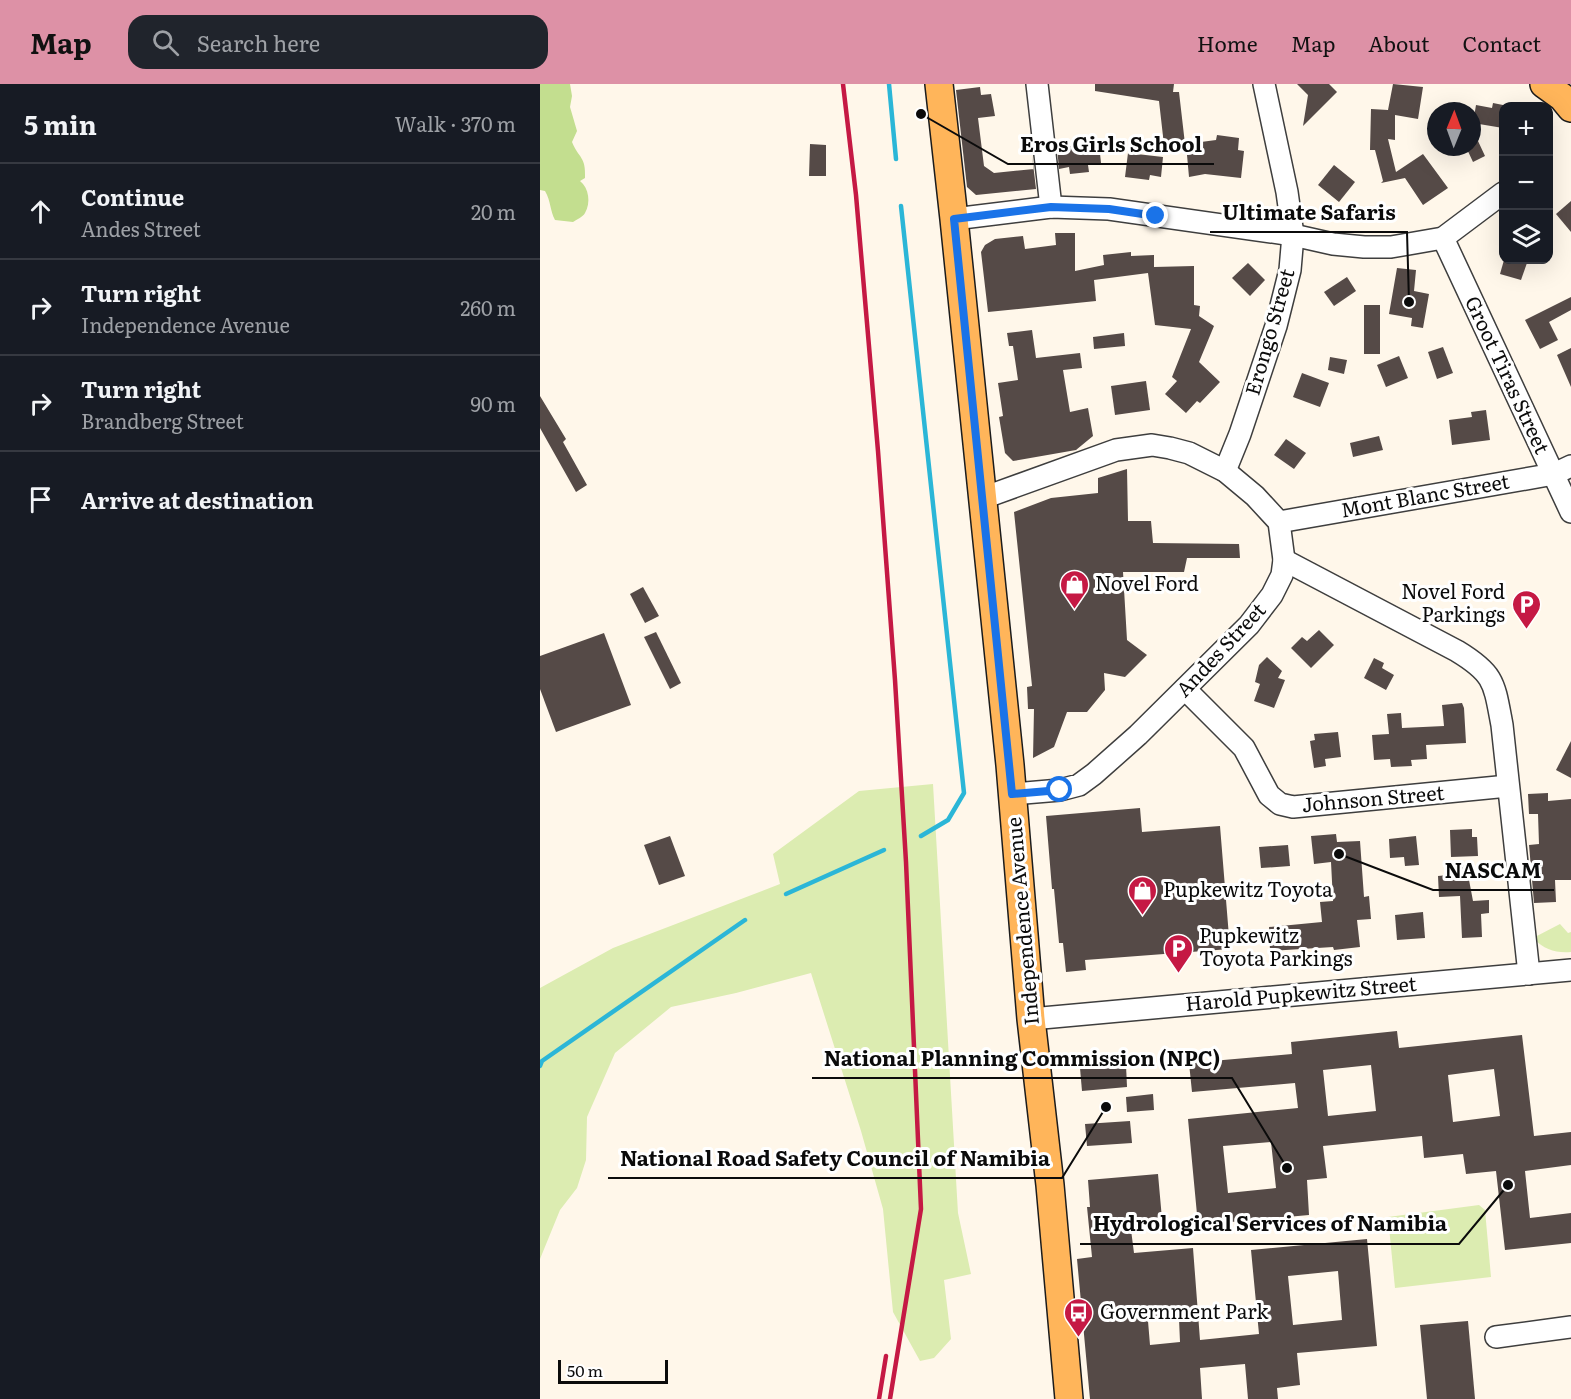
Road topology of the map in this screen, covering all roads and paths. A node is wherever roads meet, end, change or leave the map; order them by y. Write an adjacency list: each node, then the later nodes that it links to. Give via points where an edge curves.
1 (939, 84): 8 (main road, Independence Avenue)
2 (1037, 84): 7 (street)
3 (1264, 84): 9 (street, Erongo Street)
4 (1544, 84): 5 (main road)
5 (1571, 108)
6 (1499, 196): 10 (street)
7 (1051, 207): 8 (street); 9 (street, via 1109,209)
8 (954, 219): 13 (main road, Independence Avenue)
9 (1293, 235): 10 (street, via 1364,247); 12 (street, Erongo Street, via 1290,270 1276,326)
10 (1443, 238): 11 (street, Groot Tiras Street)
11 (1562, 470): 14 (street, Groot Tiras Street); 15 (street, Mont Blanc Street)
12 (1225, 471): 13 (street, via 1189,453 1152,445 1136,446); 15 (street)
13 (983, 498): 19 (main road, Independence Avenue)
14 (1571, 512)
15 (1279, 522): 16 (street, Andes Street)
16 (1284, 560): 17 (street, Andes Street, via 1272,595 1249,625); 18 (street, via 1457,651 1489,675 1502,725)
17 (1185, 689): 18 (street, Johnson Street, via 1244,748 1264,788 1280,804 1293,807); 19 (street, Andes Street, via 1079,785)
18 (1508, 786): 21 (street)
19 (1012, 794): 22 (main road, Independence Avenue)
20 (1571, 970): 21 (street, Harold Pupkewitz Street)
21 (1529, 974): 22 (street, Harold Pupkewitz Street)
22 (1031, 1019): 25 (main road, Independence Avenue)
23 (1571, 1328): 24 (street)
24 (1496, 1337)
25 (1069, 1399)

